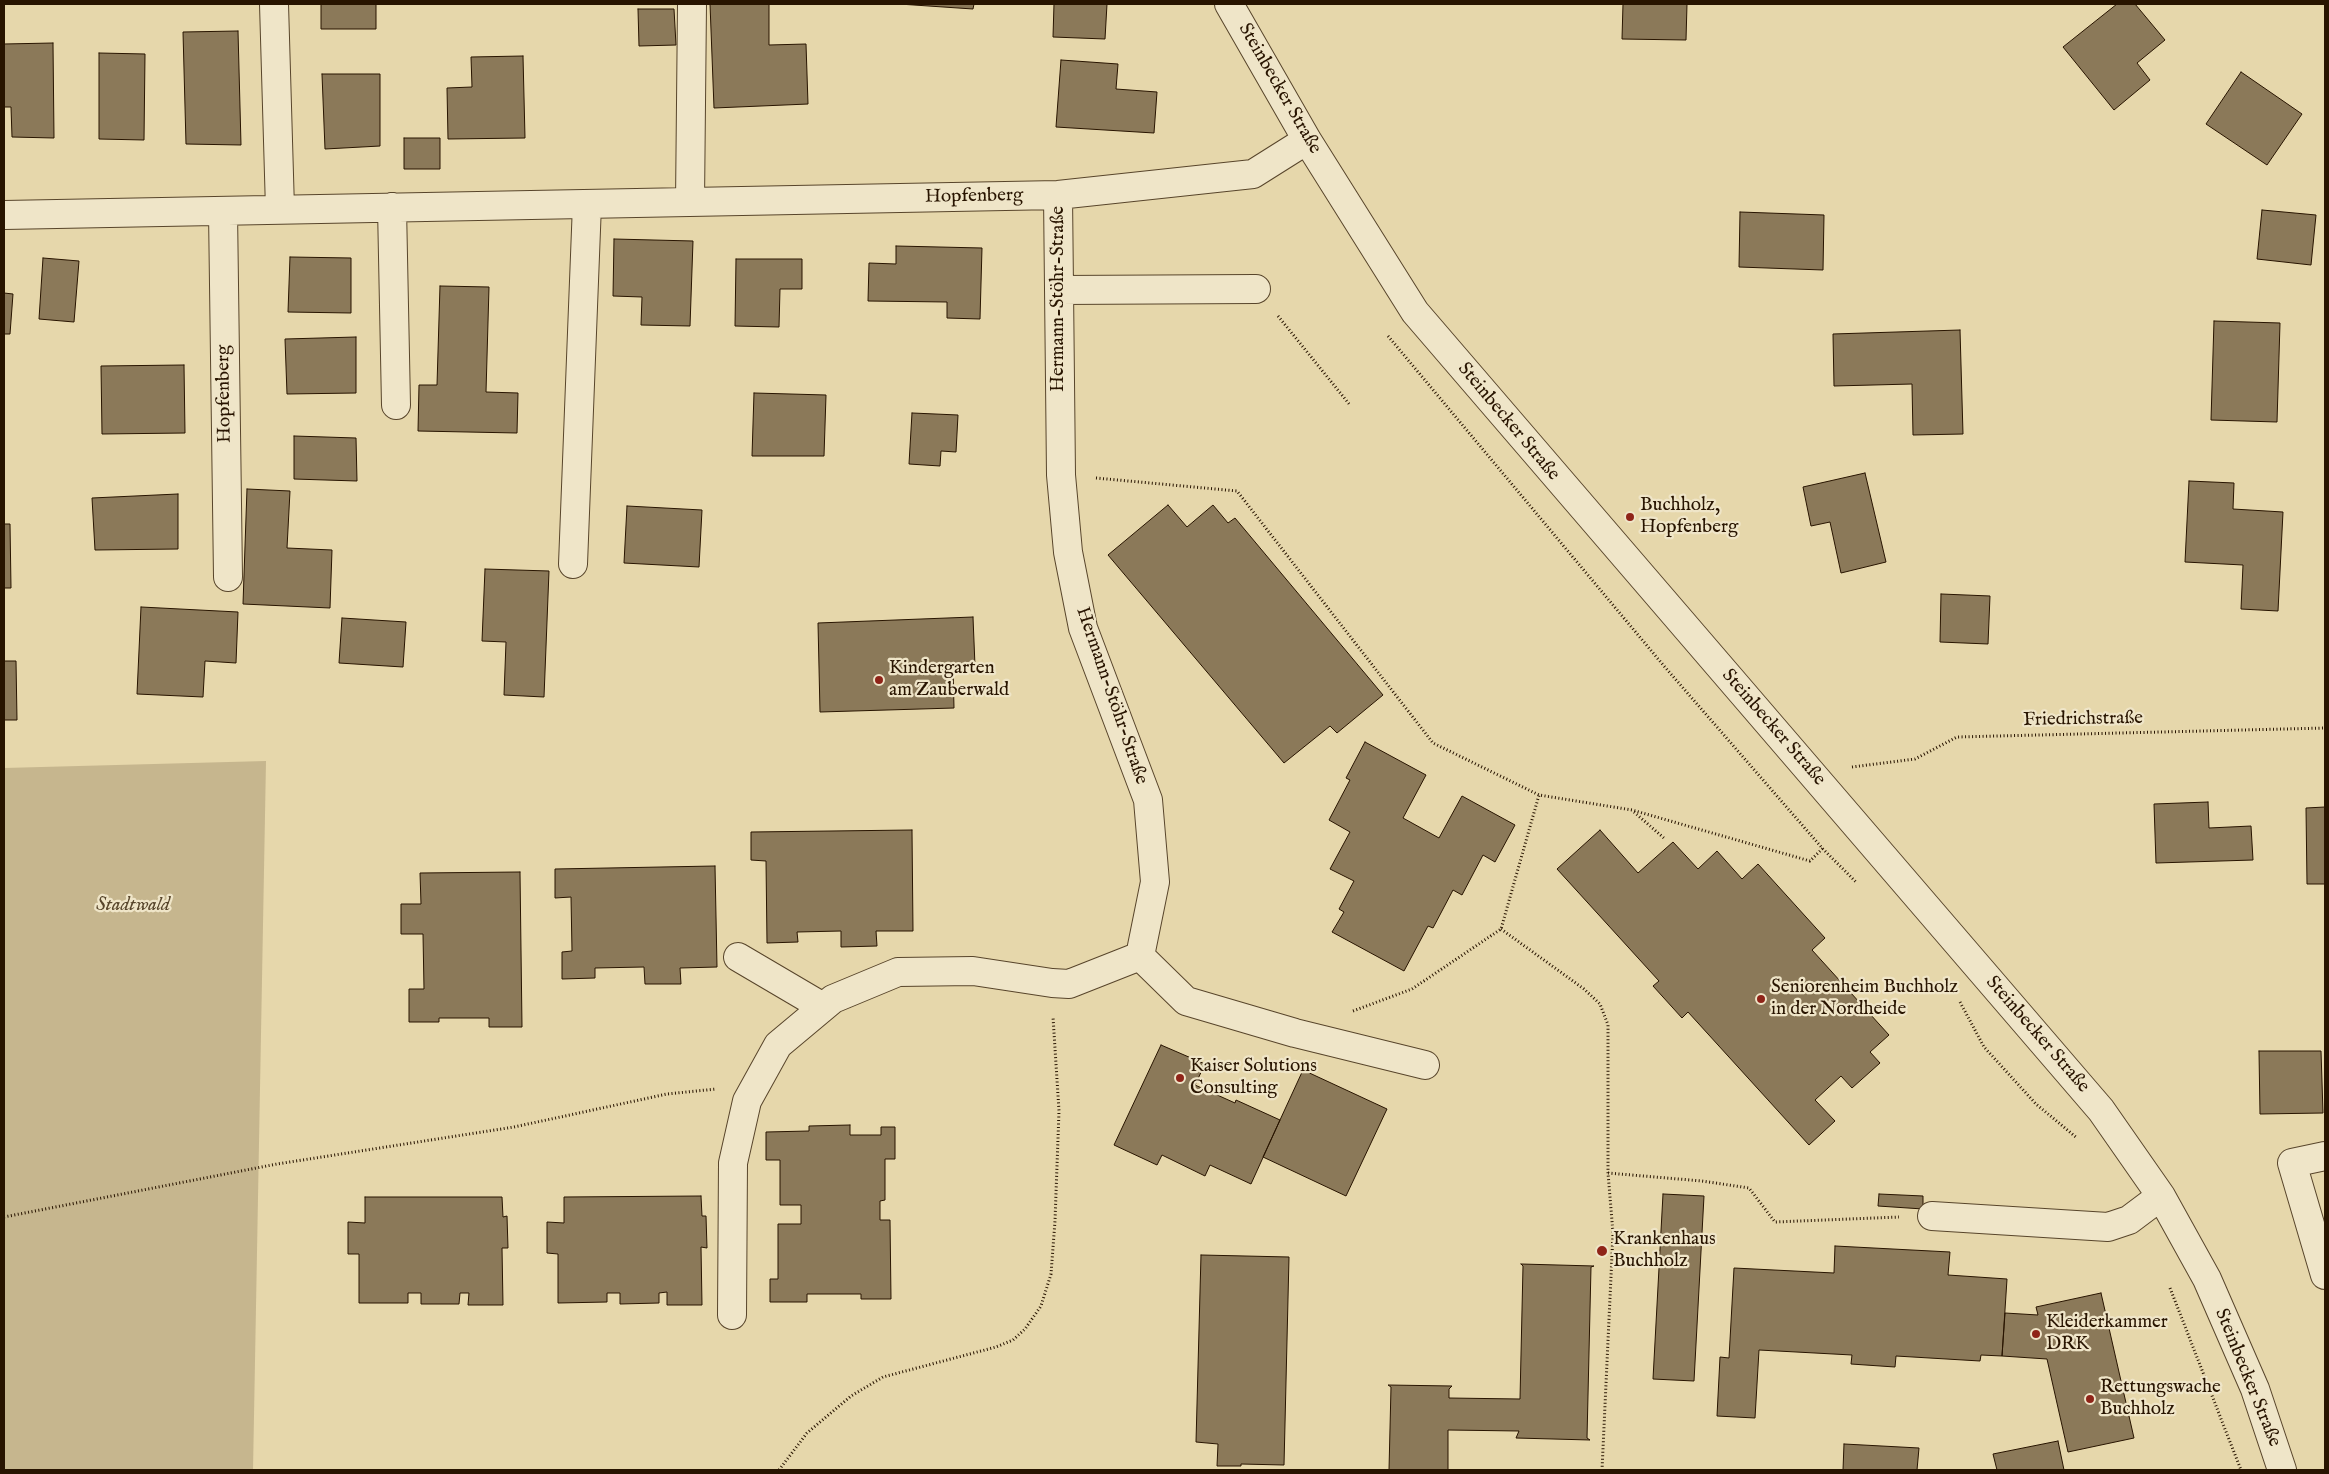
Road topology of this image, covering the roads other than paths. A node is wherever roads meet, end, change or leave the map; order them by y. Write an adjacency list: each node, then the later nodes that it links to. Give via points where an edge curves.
1 (274, 4): 9 (street)
2 (692, 4): 6 (street)
3 (1229, 4): 4 (street, Steinbecker Straße)
4 (1307, 140): 5 (street, Hopfenberg, via 1253,174); 22 (street, Steinbecker Straße, via 1415,312 2101,1110)
5 (1058, 195): 6 (street, Hopfenberg); 13 (street, Hermann-Stöhr-Straße)
6 (690, 202): 7 (street, Hopfenberg)
7 (587, 204): 8 (street, Hopfenberg); 15 (street)
8 (392, 207): 9 (street, Hopfenberg); 14 (street)
9 (280, 209): 10 (street, Hopfenberg)
10 (223, 211): 11 (street, Hopfenberg); 16 (street, Hopfenberg)
11 (4, 215)
12 (1256, 289): 13 (street)
13 (1059, 290): 17 (street, Hermann-Stöhr-Straße, via 1061,475 1068,552 1083,628 1148,800 1155,882)
14 (396, 405)
15 (573, 564)
16 (228, 577)
17 (1140, 956): 19 (street, via 1069,984 973,971 898,972 833,999); 20 (street, via 1186,1001)
18 (738, 957): 19 (street)
19 (824, 1007): 25 (street, via 778,1045 747,1101 733,1162)
20 (1425, 1066)
21 (2325, 1156): 24 (street, via 2292,1163)
22 (2161, 1196): 23 (street, via 2129,1220 2108,1227); 26 (street, Steinbecker Straße, via 2207,1280 2228,1327 2255,1389)
23 (1932, 1216)
24 (2325, 1275)
25 (732, 1315)
26 (2282, 1470)

